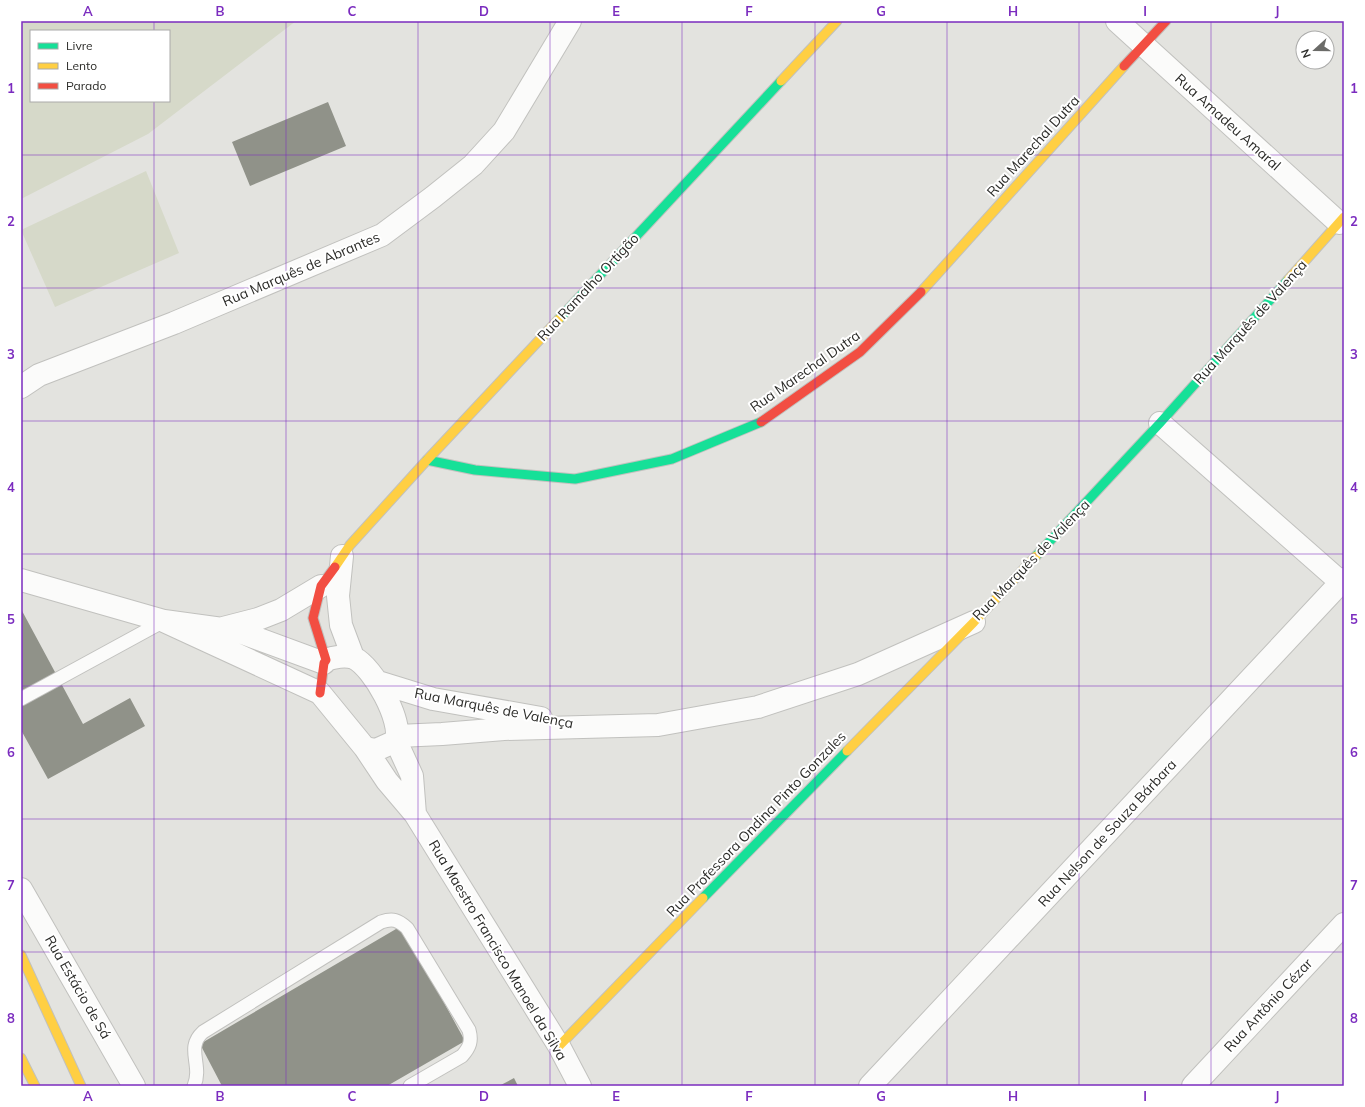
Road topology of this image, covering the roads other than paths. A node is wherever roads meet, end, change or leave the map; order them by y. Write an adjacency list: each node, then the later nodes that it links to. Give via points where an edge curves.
1 (570, 21): 7 (street, Rua Marquês de Abrantes, via 504,131 473,165 382,235 174,323 39,375)
2 (837, 21): 9 (main road, Rua Ramalho Ortigão)
3 (1117, 21): 5 (street, Rua Amadeu Amaral)
4 (1166, 21): 5 (main road, Rua Marechal Dutra)
5 (1144, 44): 6 (street, Rua Amadeu Amaral); 9 (main road, Rua Marechal Dutra, via 914,300 860,352 762,421 672,460 575,479 475,470)
6 (1342, 220): 8 (main road, Rua Marquês de Valença)
7 (21, 387)
8 (1160, 423): 12 (street); 15 (main road, Rua Marquês de Valença)
9 (427, 460): 10 (main road, Rua Ramalho Ortigão)
10 (342, 556): 13 (main road, Rua Ramalho Ortigão); 17 (street, via 338,596 341,625)
11 (21, 580): 14 (street)
12 (1343, 582): 37 (street, Rua Nelson de Souza Bárbara)
13 (321, 586): 16 (street, via 281,610); 18 (main road, Rua Ramalho Ortigão, via 313,618)
14 (164, 621): 16 (street); 20 (street); 21 (lane)
15 (974, 622): 22 (street, Rua Marquês de Valença, via 858,674 758,707 658,725); 29 (main road, Rua Professora Ondina Pinto Gonzales)
16 (219, 629): 18 (street, via 237,631)
17 (353, 657): 18 (street, via 333,657); 19 (street, via 368,668)
18 (325, 662): 20 (main road, Rua Ramalho Ortigão)
19 (378, 682): 22 (street, Rua Marquês de Valença, via 433,699); 23 (street, via 392,710)
20 (320, 693): 24 (street)
21 (21, 699)
22 (587, 727): 23 (street, Rua Marquês de Valença, via 504,729)
23 (397, 738): 24 (street, Rua Marquês de Valença, via 376,750); 25 (street, Rua Maestro Francisco Manoel da Silva, via 412,776)
24 (365, 748): 25 (street, Rua Maestro Francisco Manoel da Silva, via 387,781)
25 (415, 814): 29 (street, Rua Maestro Francisco Manoel da Silva)
26 (21, 889): 33 (street, Rua Estácio de Sá)
27 (1344, 924): 38 (street, Rua Antônio Cézar)
28 (21, 955): 32 (main road)
29 (558, 1046): 36 (street, Rua Maestro Francisco Manoel da Silva)
30 (21, 1058): 31 (main road)
31 (35, 1086)
32 (81, 1086)
33 (134, 1086)
34 (194, 1086): 35 (lane, via 198,1076 194,1052 197,1037 381,922 390,919 400,922 407,928 469,1030 471,1039 469,1049 462,1056)
35 (410, 1086)
36 (580, 1086)
37 (870, 1086)
38 (1193, 1086)

